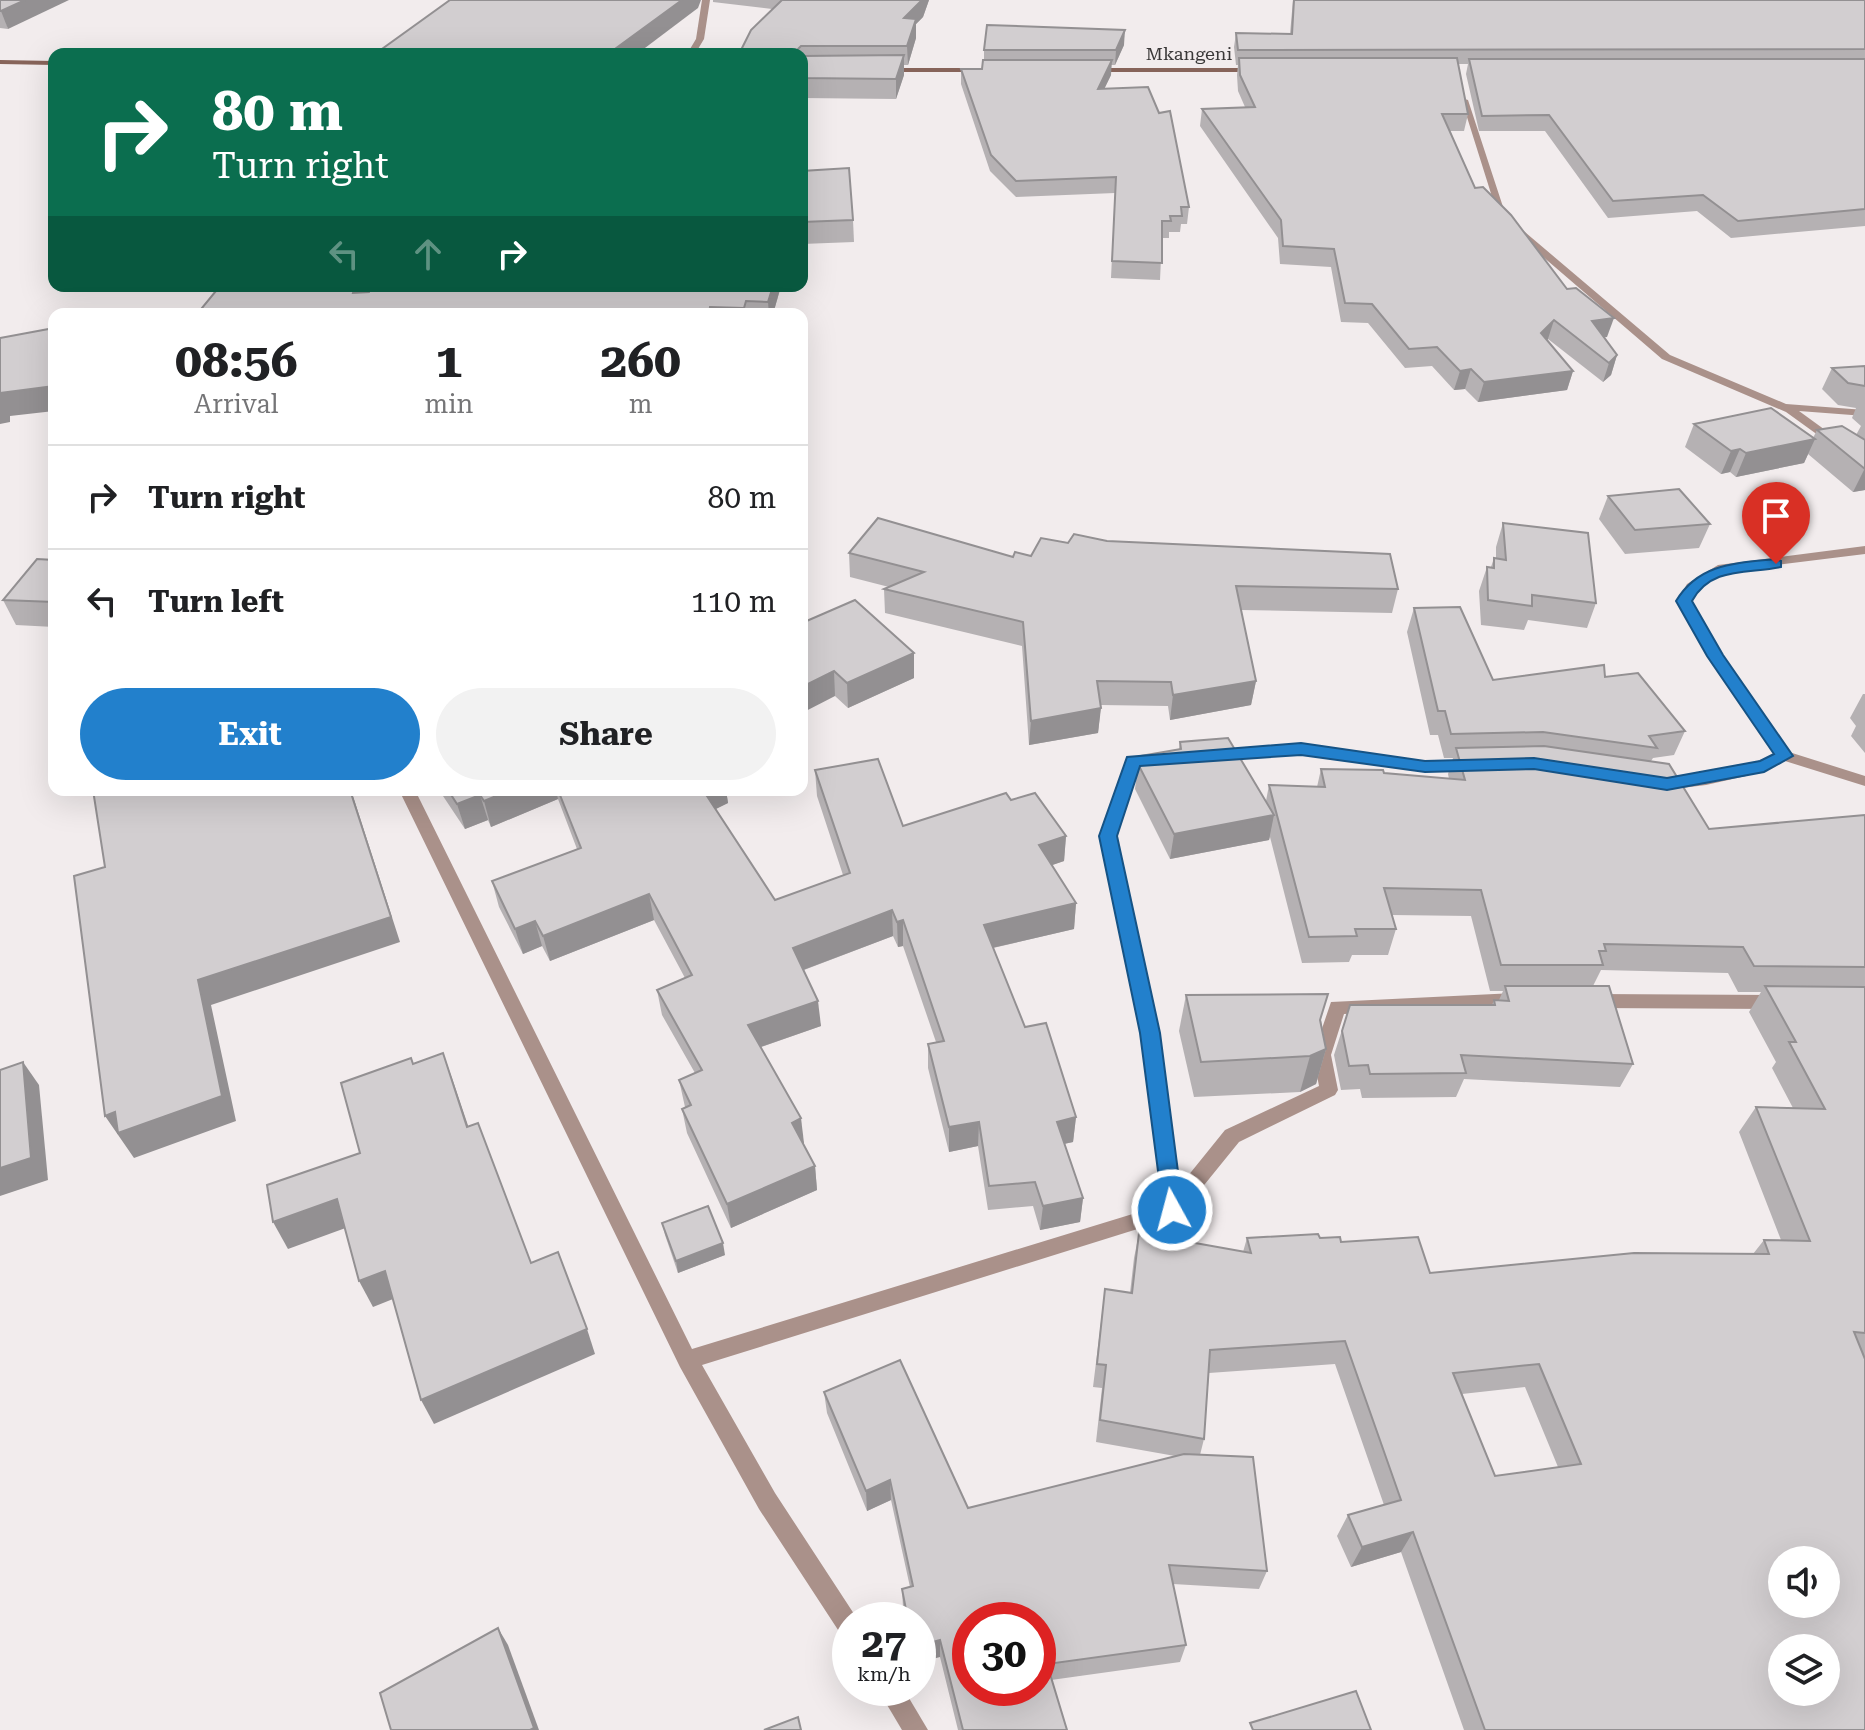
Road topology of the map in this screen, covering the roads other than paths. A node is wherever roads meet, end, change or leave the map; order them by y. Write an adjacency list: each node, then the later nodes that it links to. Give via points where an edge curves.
1 (706, 0): 2 (street)
2 (695, 48)
3 (0, 62): 4 (street)
4 (48, 63)
5 (866, 70): 6 (street)
6 (994, 70)
7 (1074, 70): 8 (street, Mkangeni)
8 (1266, 70)
9 (1460, 82): 10 (street, via 1467,119 1502,217 1666,357)
10 (1781, 406): 11 (street); 12 (street)
11 (1865, 413)
12 (1865, 465)
13 (1865, 550): 14 (street, via 1723,568 1692,587 1684,601)
14 (1784, 756): 16 (street); 17 (street, via 1736,773 1667,784)
15 (1488, 765): 22 (street, via 1425,767 1301,749 1133,761 1108,836 1150,1033)
16 (1865, 781)
17 (1644, 782)
18 (410, 796): 23 (street)
19 (1527, 1000): 22 (street, via 1337,1007 1322,1055 1329,1090 1232,1136)
20 (1574, 1001): 21 (street)
21 (1793, 1002)
22 (1172, 1210): 23 (street)
23 (687, 1360): 24 (street, via 767,1501)
24 (833, 1602)
25 (901, 1706): 26 (street)
26 (916, 1730)

